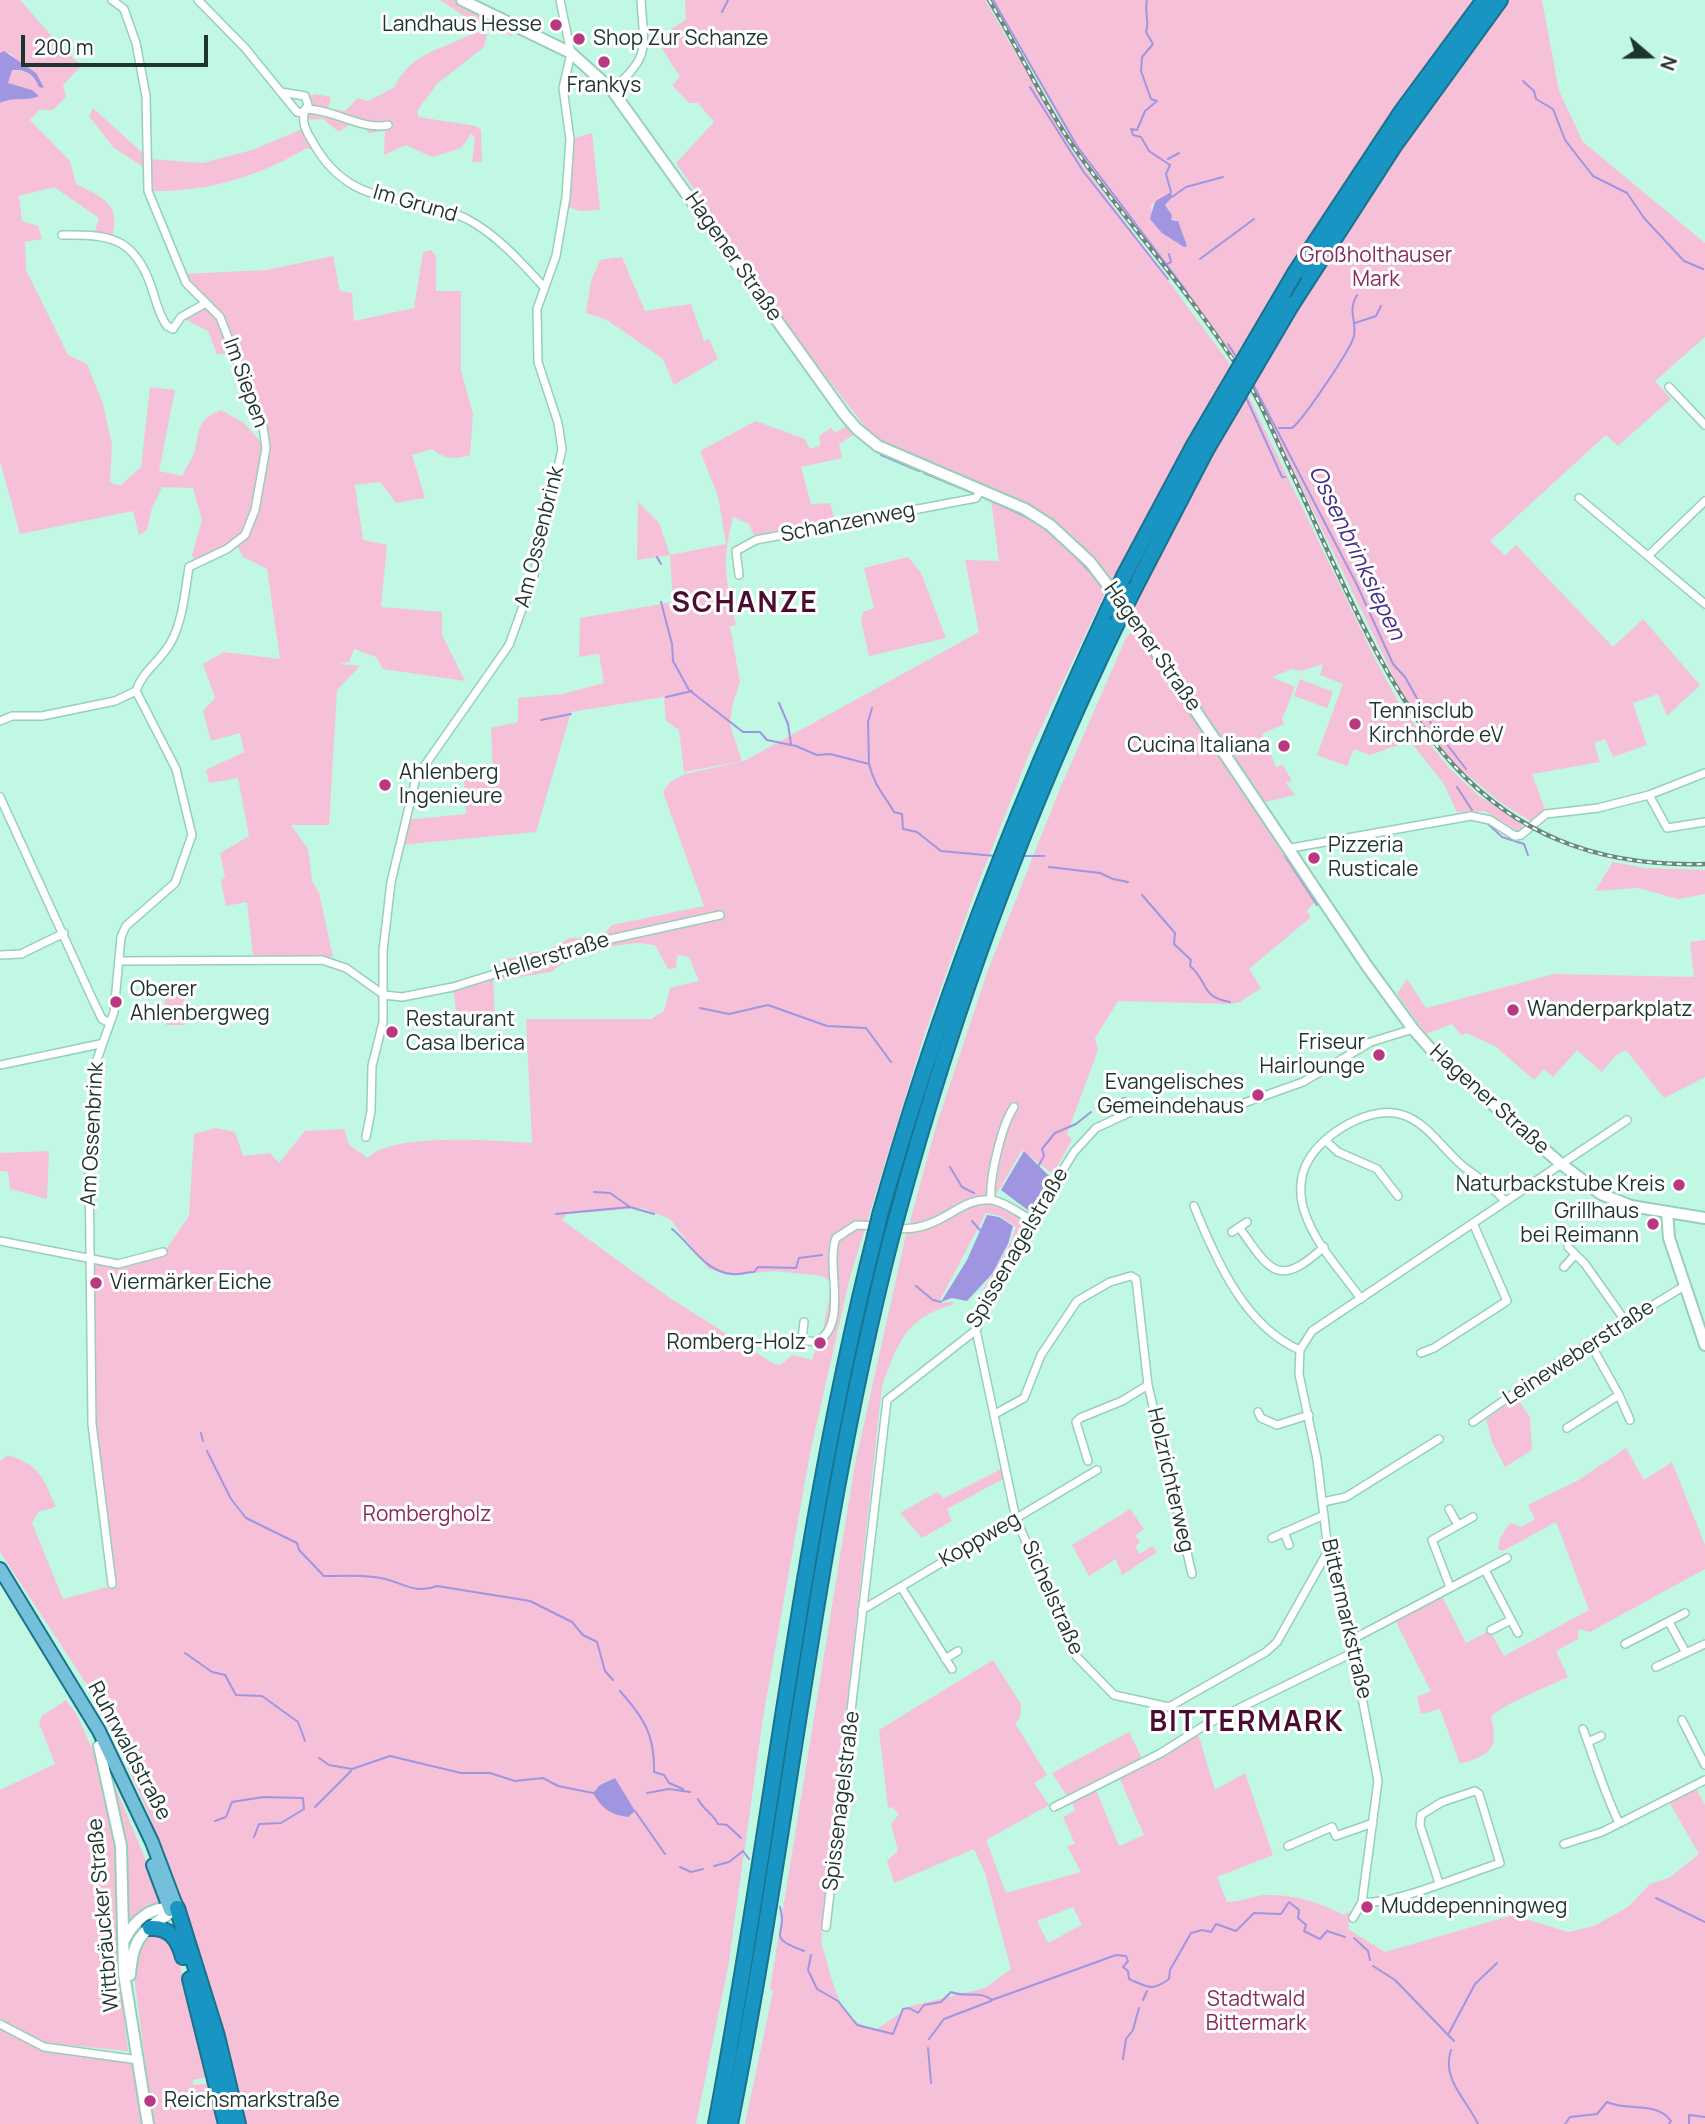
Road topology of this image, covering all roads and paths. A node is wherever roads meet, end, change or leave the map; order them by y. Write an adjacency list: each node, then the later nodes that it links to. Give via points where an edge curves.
1 (112, 0): 20 (street, Im Siepen, via 124,9 146,96 148,191 186,283)
2 (198, 0): 11 (street)
3 (462, 0): 8 (main road, Hagener Straße)
4 (560, 0): 8 (street)
5 (641, 0): 10 (street, via 643,53 635,70)
6 (1484, 0): 13 (highway)
7 (1500, 0): 16 (highway)
8 (571, 53): 10 (main road, Hagener Straße); 19 (street, Am Ossenbrink, via 563,88 570,139 566,197 556,256)
9 (1421, 68): 13 (highway)
10 (612, 90): 24 (main road, Hagener Straße, via 857,429 878,446)
11 (281, 92): 12 (street, via 297,112); 12 (street, via 305,96)
12 (305, 111): 14 (street); 19 (street, Im Grund, via 304,128 315,148 350,182 376,197 467,219 509,250)
13 (1402, 111): 18 (highway)
14 (388, 125)
15 (1415, 127): 16 (highway)
16 (1394, 146): 18 (highway)
17 (62, 235): 20 (street, via 106,236 128,247 146,274 158,311 173,329 181,317)
18 (1301, 277): 23 (highway, bridge)
19 (543, 286): 43 (street, Am Ossenbrink, via 537,309 538,362 562,449 538,555 509,645 416,778 390,891 383,951)
20 (206, 303): 31 (street, Im Siepen, via 220,317 263,427 265,457 246,535 189,567 175,633)
21 (1669, 387): 22 (street)
22 (1705, 425)
23 (1200, 449): 30 (highway, bridge, via 1134,589); 30 (highway, bridge, via 1124,576)
24 (981, 490): 28 (street, Schanzenweg, via 976,498 756,540 736,551); 38 (main road, Hagener Straße, via 1050,525 1097,570)
25 (1579, 498): 27 (street)
26 (1705, 501): 27 (street)
27 (1648, 556): 29 (street)
28 (739, 575)
29 (1705, 604)
30 (1112, 616): 36 (highway)
31 (136, 691): 32 (street, via 115,701); 42 (street, via 176,769 192,835 175,883 126,926 118,946)
32 (0, 721)
33 (1705, 773): 34 (street)
34 (1649, 795): 37 (street, via 1667,828); 38 (street, via 1598,808 1546,814 1515,836 1482,816 1471,816)
35 (0, 797): 40 (street)
36 (1029, 803): 147 (highway, bridge, via 983,898 942,1011 880,1215 828,1445); 153 (highway, bridge, via 942,1060 891,1238 838,1473)
37 (1705, 822)
38 (1291, 848): 45 (main road, Hagener Straße)
39 (720, 915): 43 (street, Hellerstraße, via 597,942 453,987 402,997)
40 (64, 933): 41 (street, via 21,954); 44 (street, via 102,1019)
41 (0, 955)
42 (120, 961): 43 (street, via 322,960 346,968); 44 (street, Am Ossenbrink)
43 (384, 995): 50 (street, Am Ossenbrink)
44 (110, 1023): 46 (street, Am Ossenbrink)
45 (1413, 1029): 52 (main road, Hagener Straße); 59 (street, Spissenagelstraße, via 1371,1042 1303,1082 1230,1108 1148,1104 1117,1116 1081,1142)
46 (100, 1044): 47 (street); 67 (street, Am Ossenbrink, via 94,1068)
47 (0, 1065)
48 (1014, 1107): 54 (street, via 992,1178)
49 (1627, 1120): 52 (street)
50 (366, 1137)
51 (1326, 1141): 53 (street, via 1338,1152 1377,1169); 55 (street, via 1375,1112 1401,1114 1423,1126); 63 (street, via 1308,1161 1301,1188 1305,1213)
52 (1560, 1163): 55 (street); 57 (main road, Hagener Straße, via 1620,1203)
53 (1398, 1196)
54 (991, 1200): 59 (street); 71 (street, via 966,1205 919,1229 865,1225 845,1230 832,1248 836,1298 825,1336 816,1342 802,1340)
55 (1504, 1201): 60 (street)
56 (1194, 1206): 76 (street, via 1247,1308)
57 (1672, 1213): 58 (main road, Hagener Straße); 69 (main road, via 1668,1232)
58 (1705, 1218)
59 (1032, 1220): 73 (street, Spissenagelstraße)
60 (1473, 1223): 70 (street); 77 (street, via 1507,1301)
61 (1239, 1227): 63 (street, via 1262,1260 1277,1270 1304,1265)
62 (0, 1241): 67 (street)
63 (1324, 1247): 70 (street)
64 (1567, 1247): 66 (street)
65 (163, 1252): 67 (street, via 121,1264)
66 (1575, 1255): 68 (street); 72 (street)
67 (89, 1259): 103 (street, Am Ossenbrink, via 92,1424)
68 (1564, 1268)
69 (1686, 1285): 72 (street, Leineweberstraße); 75 (main road)
70 (1361, 1299): 76 (street, via 1312,1331)
71 (804, 1322)
72 (1626, 1322): 74 (street, Leineweberstraße)
73 (976, 1329): 81 (street, Sichelstraße); 106 (street, Spissenagelstraße, via 887,1400)
74 (1591, 1345): 79 (street); 84 (street, Leineweberstraße)
75 (1705, 1345)
76 (1300, 1350): 82 (street, Bittermarkstraße, via 1299,1374)
77 (1421, 1353)
78 (1148, 1385): 81 (street, Holzrichterweg, via 1138,1283 1131,1276 1077,1301 1041,1355 1024,1398); 87 (street, Holzrichterweg, via 1076,1422); 102 (street, Holzrichterweg)
79 (1619, 1395): 83 (street); 85 (street)
80 (1258, 1412): 82 (street, via 1277,1425)
81 (995, 1414): 93 (street, Sichelstraße)
82 (1309, 1415): 89 (street, Bittermarkstraße)
83 (1630, 1420)
84 (1473, 1422)
85 (1567, 1428)
86 (1439, 1439): 89 (street, via 1346,1497)
87 (1088, 1461)
88 (1097, 1470): 93 (street, Koppweg)
89 (1323, 1502): 91 (street, Bittermarkstraße)
90 (1449, 1509): 94 (street)
91 (1324, 1514): 95 (street); 98 (street, Bittermarkstraße)
92 (1473, 1517): 94 (street)
93 (1016, 1519): 98 (street, Sichelstraße, via 1082,1665 1114,1695 1163,1707 1177,1704 1272,1648); 104 (street, Koppweg)
94 (1458, 1525): 105 (street, via 1432,1540)
95 (1284, 1532): 96 (street); 97 (street)
96 (1272, 1538)
97 (1289, 1545)
98 (1328, 1550): 112 (street, Bittermarkstraße)
99 (1507, 1558): 101 (street)
100 (0, 1569): 121 (main road)
101 (1485, 1570): 105 (street); 108 (street)
102 (1192, 1574)
103 (112, 1584)
104 (901, 1587): 106 (street, Koppweg); 118 (street)
105 (1450, 1587): 112 (street)
106 (862, 1610): 140 (street, Spissenagelstraße)
107 (1685, 1613): 109 (street)
108 (1511, 1620): 110 (street); 111 (street)
109 (1669, 1622): 113 (street); 117 (street)
110 (1491, 1630)
111 (1518, 1633)
112 (1351, 1640): 116 (street, Bittermarkstraße)
113 (1625, 1644)
114 (1705, 1644): 117 (street)
115 (958, 1651): 118 (street)
116 (1354, 1652): 129 (street, via 1207,1724 1161,1753); 130 (street, Bittermarkstraße, via 1378,1781)
117 (1686, 1653): 119 (street)
118 (945, 1659): 120 (street)
119 (1656, 1667)
120 (952, 1669)
121 (70, 1683): 126 (main road, Ruhrwaldstraße); 138 (main road, Ruhrwaldstraße, via 126,1784 152,1842)
122 (1682, 1720): 127 (street)
123 (1583, 1729): 125 (street)
124 (1601, 1736): 125 (street)
125 (1588, 1742): 131 (street)
126 (99, 1746): 138 (main road, Ruhrwaldstraße); 143 (main road, Wittbräucker Straße, via 121,1846)
127 (1705, 1765)
128 (1705, 1780): 131 (street)
129 (1054, 1807)
130 (1373, 1822): 133 (street, via 1336,1836 1332,1828); 137 (street, Bittermarkstraße)
131 (1619, 1823): 132 (street)
132 (1564, 1844)
133 (1288, 1846)
134 (1509, 1860): 135 (street)
135 (1500, 1863): 136 (street); 136 (street, via 1479,1794 1469,1791 1442,1802 1419,1820)
136 (1439, 1883): 137 (street, via 1385,1900)
137 (1362, 1902): 139 (street, Bittermarkstraße)
138 (173, 1910): 141 (main road); 142 (main road, Ruhrwaldstraße); 143 (main road, via 142,1916); 150 (highway, Ruhrwaldstraße, via 216,2036)
139 (1353, 1918)
140 (826, 1927)
141 (150, 1928): 142 (highway, via 164,1929); 144 (main road, via 134,1946)
142 (178, 1941): 149 (highway, Ruhrwaldstraße)
143 (123, 1942): 144 (main road, Wittbräucker Straße)
144 (128, 1987): 146 (main road, Wittbräucker Straße)
145 (0, 2024): 146 (street, via 44,2048)
146 (139, 2060): 148 (main road, Wittbräucker Straße)
147 (727, 2067): 151 (highway); 152 (highway)
148 (148, 2124)
149 (226, 2124)
150 (237, 2124)
151 (708, 2124)
152 (716, 2124)
153 (730, 2124)

